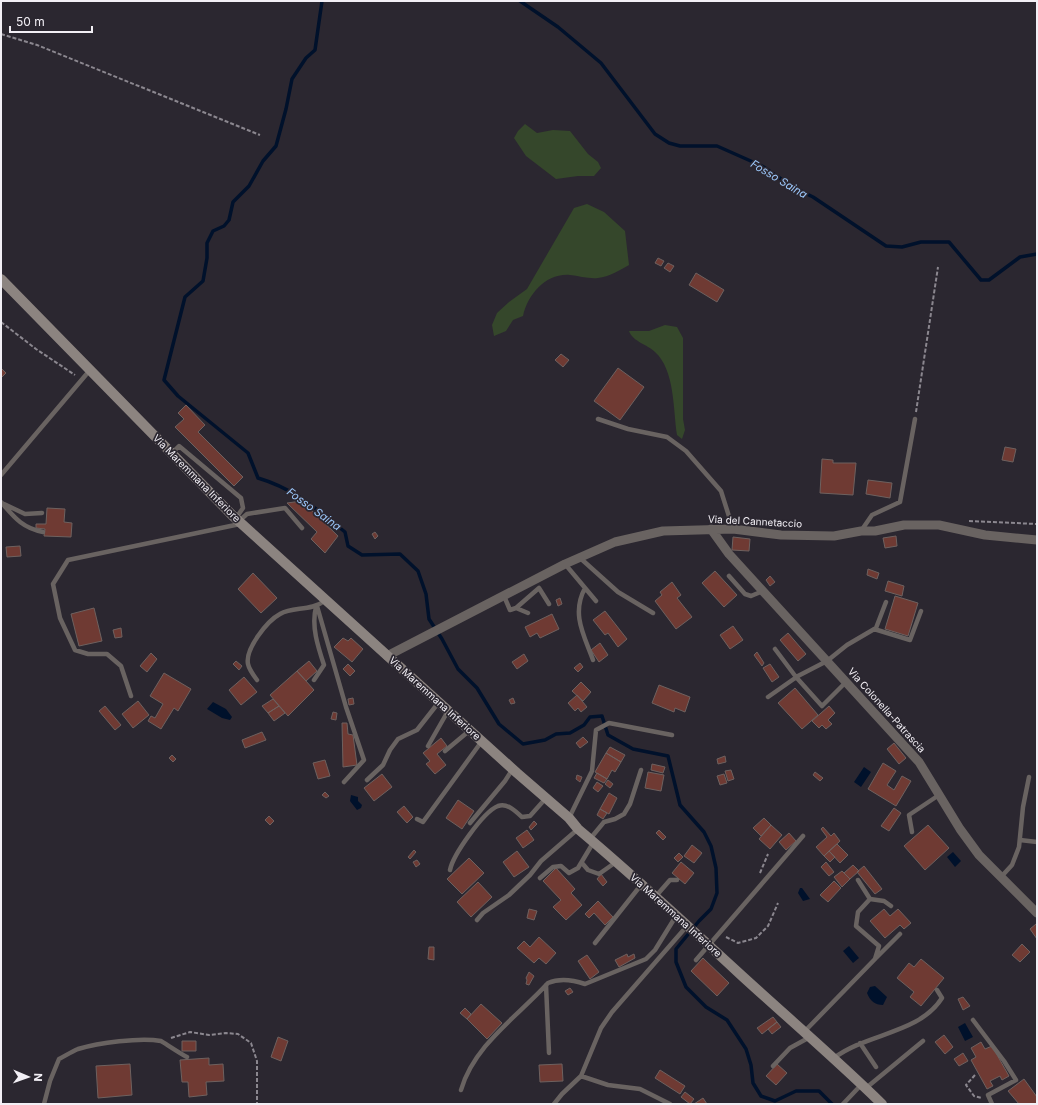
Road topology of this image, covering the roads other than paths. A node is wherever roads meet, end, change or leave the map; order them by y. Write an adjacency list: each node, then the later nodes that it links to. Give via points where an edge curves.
1 (1, 278): 2 (main road, Via Maremmana Inferiore)
2 (90, 370): 5 (main road, Via Maremmana Inferiore); 6 (lane)
3 (915, 419): 13 (lane, via 900,502 872,515)
4 (598, 420): 12 (lane, via 667,437 686,452 721,491)
5 (171, 454): 9 (main road, Via Maremmana Inferiore); 9 (lane, via 179,446 241,498 243,508)
6 (1, 474)
7 (2, 503): 8 (lane, via 25,514); 14 (lane, via 17,520 30,529)
8 (42, 513)
9 (239, 521): 10 (lane, via 247,514 285,508); 22 (main road, Via Maremmana Inferiore); 40 (lane, via 68,560 53,584 60,618 75,650 88,654 107,654 121,666)
10 (302, 528)
11 (711, 529): 12 (street, Via del Cannetaccio); 16 (street, Via del Cannetaccio, via 663,530 615,542); 20 (street, Via Colonella-Patrascia, via 729,554)
12 (733, 529): 13 (street, Via del Cannetaccio, via 834,536)
13 (861, 531): 15 (street, Via del Cannetaccio, via 904,525 939,525 985,535)
14 (43, 532)
15 (1037, 540)
16 (580, 558): 17 (street, Via del Cannetaccio); 30 (lane, via 618,592)
17 (565, 564): 19 (lane); 21 (street, Via del Cannetaccio)
18 (729, 576): 20 (lane, via 745,594 751,596)
19 (585, 588): 23 (lane); 34 (lane, via 577,611)
20 (763, 591): 35 (street, Via Colonella-Patrascia)
21 (504, 596): 27 (lane, via 510,610); 33 (street, Via del Cannetaccio)
22 (326, 600): 26 (lane); 33 (main road, Via Maremmana Inferiore)
23 (596, 601)
24 (886, 602): 31 (lane)
25 (549, 604): 27 (lane, via 539,588)
26 (316, 606): 37 (lane, via 280,614 264,630 250,648 248,664); 38 (lane, via 316,640 324,665); 53 (lane, via 364,760)
27 (516, 608): 29 (lane)
28 (921, 611): 31 (lane, via 910,640)
29 (528, 613)
30 (653, 613)
31 (874, 629): 35 (lane, via 847,644)
32 (774, 649): 36 (lane)
33 (387, 656): 42 (main road, Via Maremmana Inferiore)
34 (593, 660)
35 (827, 661): 36 (lane); 39 (street, Via Colonella-Patrascia)
36 (796, 677): 39 (lane, via 822,706); 41 (lane)
37 (257, 680)
38 (314, 680)
39 (846, 682): 54 (street, Via Colonella-Patrascia, via 919,762)
40 (131, 696)
41 (768, 697)
42 (439, 702): 43 (main road, Via Maremmana Inferiore); 52 (lane, via 418,730 398,739 383,765)
43 (449, 711): 44 (main road, Via Maremmana Inferiore); 47 (lane)
44 (470, 730): 46 (main road, Via Maremmana Inferiore); 48 (lane)
45 (672, 735): 56 (lane, via 609,723 596,730 592,771)
46 (482, 740): 49 (main road, Via Maremmana Inferiore); 57 (lane, via 423,822)
47 (428, 746)
48 (445, 751)
49 (512, 769): 55 (main road, Via Maremmana Inferiore); 58 (lane)
50 (641, 770): 62 (lane, via 624,814 604,822)
51 (1029, 776): 63 (lane)
52 (367, 780)
53 (344, 782)
54 (939, 795): 60 (lane, via 909,814); 68 (street, Via Colonella-Patrascia, via 979,854)
55 (546, 798): 56 (main road, Via Maremmana Inferiore); 67 (lane, via 530,816 522,816 509,806 498,806 488,812 461,846)
56 (569, 818): 59 (main road, Via Maremmana Inferiore)
57 (417, 820)
58 (470, 823)
59 (578, 829): 62 (main road, Via Maremmana Inferiore); 78 (lane, via 541,861 509,895)
60 (912, 832)
61 (803, 836): 82 (lane)
62 (592, 840): 65 (main road, Via Maremmana Inferiore); 66 (lane)
63 (1020, 840): 64 (lane); 68 (lane, via 1012,865)
64 (1037, 842)
65 (617, 861): 66 (lane, via 599,874 588,870); 72 (main road, Via Maremmana Inferiore)
66 (582, 863): 69 (lane, via 569,873 562,866 553,866)
67 (450, 870)
68 (1001, 877): 76 (street, Via Colonella-Patrascia)
69 (540, 878)
70 (677, 880): 73 (lane, via 670,880)
71 (858, 880): 74 (lane)
72 (642, 884): 73 (main road, Via Maremmana Inferiore); 81 (lane)
73 (656, 896): 77 (main road, Via Maremmana Inferiore)
74 (870, 899): 75 (lane, via 884,901); 83 (lane, via 858,912 856,926 879,946)
75 (891, 906)
76 (1037, 913)
77 (677, 914): 79 (main road, Via Maremmana Inferiore); 85 (lane, via 655,950 646,959 585,984 555,980)
78 (477, 920)
79 (689, 925): 82 (main road, Via Maremmana Inferiore); 96 (lane, via 612,1012 602,1028)
80 (900, 934): 83 (lane)
81 (595, 943)
82 (709, 944): 84 (lane); 88 (main road, Via Maremmana Inferiore)
83 (875, 959): 88 (lane)
84 (696, 960)
85 (546, 985): 91 (lane); 98 (lane, via 482,1051 466,1074)
86 (937, 990): 90 (lane, via 942,998 935,1010 918,1022)
87 (973, 1020): 104 (lane, via 1016,1080 988,1095)
88 (807, 1034): 93 (main road, Via Maremmana Inferiore); 94 (lane)
89 (923, 1040): 97 (lane)
90 (860, 1042): 93 (lane); 95 (lane)
91 (549, 1053)
92 (187, 1057): 99 (lane, via 162,1041 107,1043 77,1050 59,1059)
93 (834, 1058): 97 (main road, Via Maremmana Inferiore)
94 (773, 1066)
95 (876, 1067)
96 (581, 1076): 100 (lane); 101 (lane, via 608,1085 640,1089)
97 (863, 1087): 102 (lane); 103 (main road, Via Maremmana Inferiore)
98 (461, 1090)
99 (44, 1104)
100 (554, 1104)
101 (670, 1104)
102 (843, 1104)
103 (882, 1104)
104 (992, 1104)

